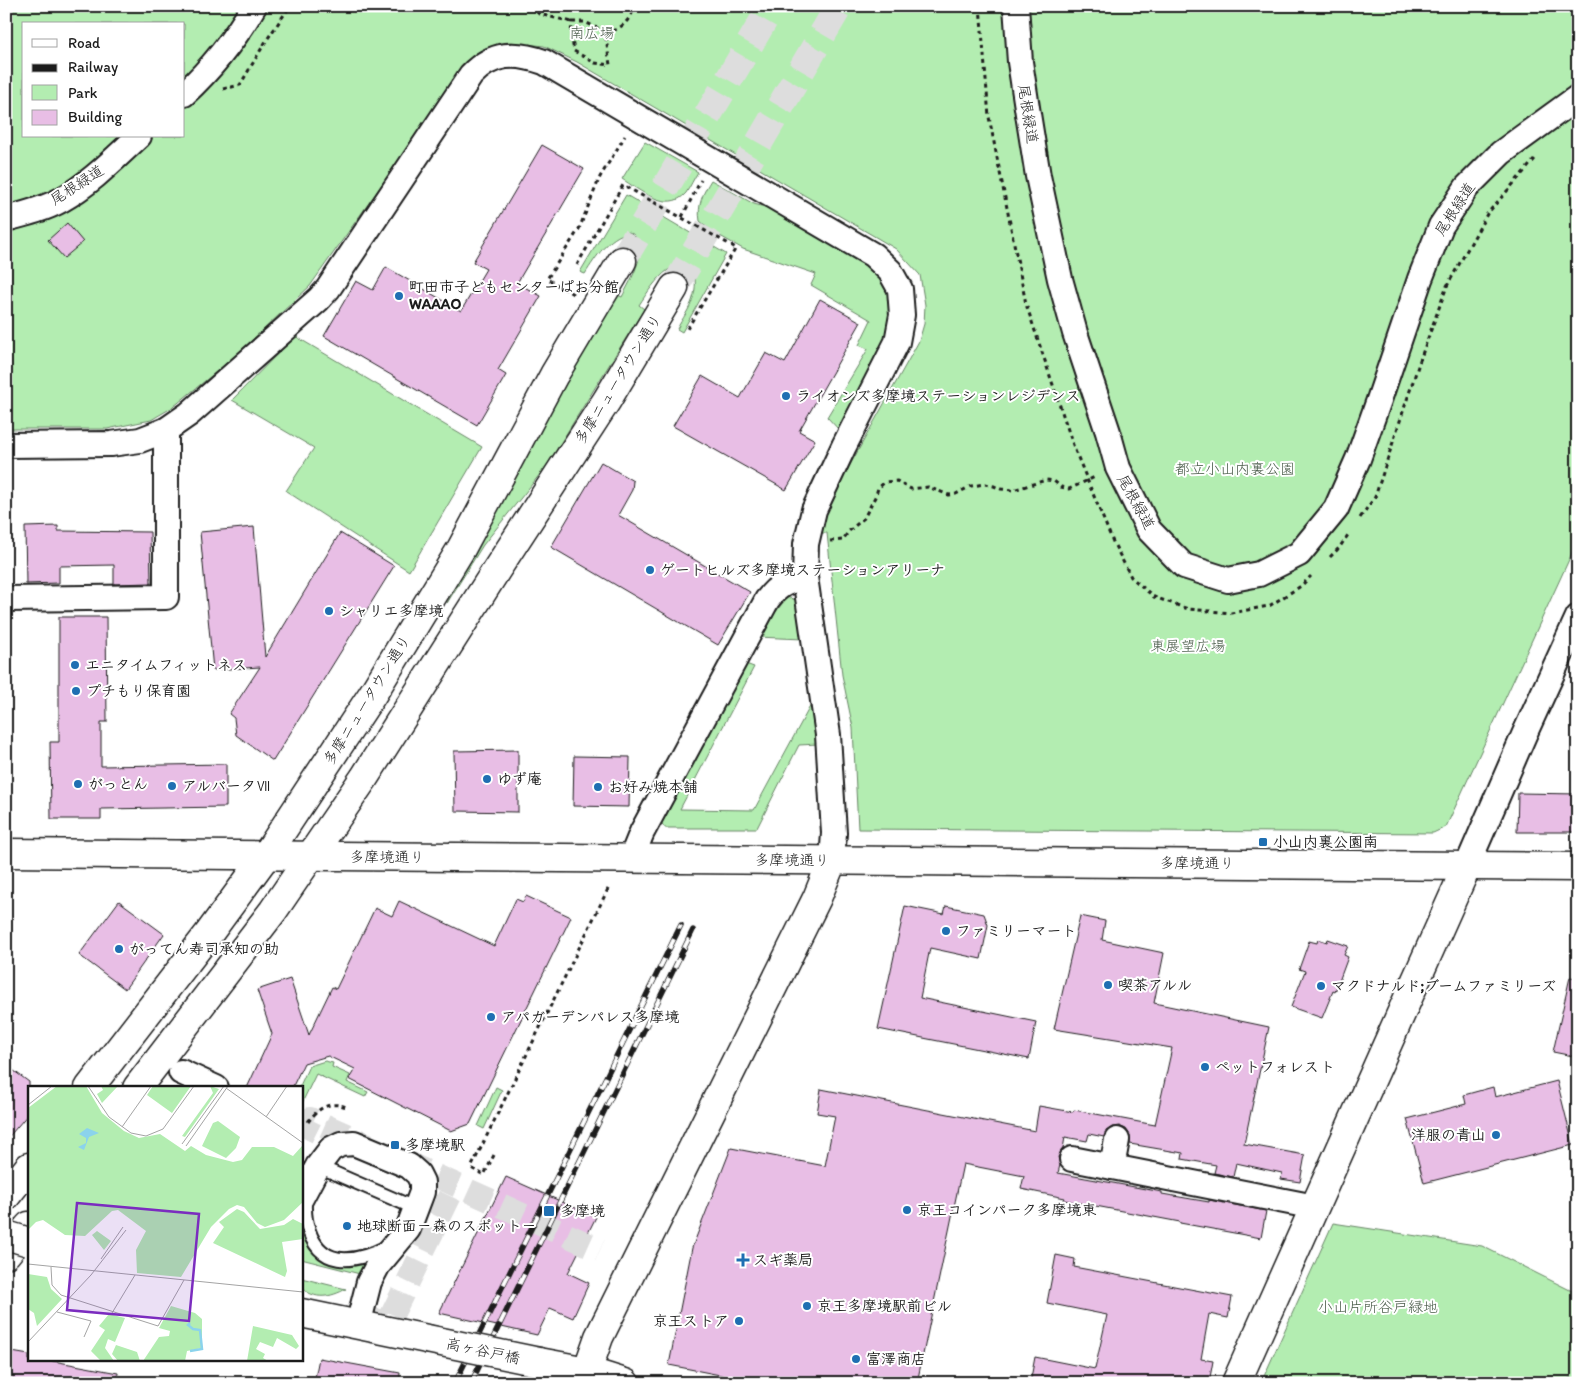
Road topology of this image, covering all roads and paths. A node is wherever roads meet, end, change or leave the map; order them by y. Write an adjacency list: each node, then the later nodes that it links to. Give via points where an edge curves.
1 (254, 6): 8 (street, via 203,76)
2 (531, 6): 6 (path, via 539,14)
3 (636, 6): 7 (path, via 627,22 616,31)
4 (980, 6): 22 (path, via 989,117 1026,304 1074,448 1088,479 1069,489 1046,480 1013,490 985,484 971,486 949,495 928,487 911,489 897,481 886,482 878,488 864,518)
5 (1016, 6): 9 (street, 尾根緑道, via 1029,122 1060,279 1118,468 1149,530 1184,566 1228,580 1259,574 1299,554 1336,509 1358,458 1441,226 1467,187 1501,153)
6 (572, 22): 7 (path, via 585,22); 7 (path, via 574,51 595,63 610,65)
7 (604, 32)
8 (185, 93)
9 (1578, 97)
10 (636, 116): 18 (path, via 600,178 579,229 547,279); 20 (street, via 544,62 529,57 506,56 480,66 328,289 189,414); 23 (street, via 873,255 890,271 900,289 902,315 897,342 814,510 806,544)
11 (137, 138): 14 (street, 尾根緑道, via 97,176 60,200)
12 (703, 176): 13 (path)
13 (682, 217): 16 (path, via 623,184); 19 (path, via 736,248)
14 (6, 219)
15 (622, 262): 27 (street, 多摩ニュータウン通り, via 554,375 461,549 372,695)
16 (577, 265)
17 (674, 288): 28 (street, 多摩ニュータウン通り, via 607,400)
18 (578, 297)
19 (688, 329)
20 (166, 430): 21 (street, via 140,440 111,444); 24 (street, via 166,597)
21 (6, 445)
22 (843, 540)
23 (805, 577): 29 (street, via 781,585 767,600 642,832); 30 (street, via 828,734 834,833)
24 (6, 599)
25 (1578, 617): 31 (street)
26 (6, 854): 27 (street, 多摩境通り)
27 (265, 857): 28 (street, 多摩境通り); 35 (street, 多摩ニュータウン通り)
28 (311, 857): 29 (street, 多摩境通り); 36 (street, 多摩ニュータウン通り)
29 (631, 859): 30 (street, 多摩境通り)
30 (832, 860): 31 (street, 多摩境通り); 57 (street, via 817,898 599,1337)
31 (1467, 866): 32 (street, 多摩境通り); 48 (street)
32 (1578, 867)
33 (609, 887): 41 (path, via 471,1168 484,1175)
34 (181, 1072): 37 (street)
35 (91, 1086)
36 (139, 1086)
37 (212, 1086)
38 (349, 1108): 39 (path, via 339,1104 324,1107)
39 (308, 1122)
40 (1117, 1140): 45 (street)
41 (494, 1155)
42 (1072, 1159): 45 (street)
43 (318, 1166): 46 (street); 49 (lane); 49 (street, via 331,1149 354,1143 409,1166 422,1182)
44 (28, 1167): 47 (street)
45 (1112, 1167): 48 (street)
46 (303, 1193): 53 (lane, via 309,1230 318,1249 330,1256 356,1258)
47 (6, 1196)
48 (1316, 1208): 60 (street)
49 (417, 1209): 53 (street, via 408,1229)
50 (28, 1227): 54 (street)
51 (6, 1235): 52 (street, bridge)
52 (28, 1242)
53 (396, 1242): 56 (street, via 369,1282)
54 (6, 1254)
55 (302, 1313): 56 (street, 高ヶ谷戸橋)
56 (358, 1324): 57 (street, 高ヶ谷戸橋, bridge)
57 (586, 1372): 59 (street, 高ヶ谷戸橋)
58 (1578, 1376): 61 (path)
59 (625, 1383)
60 (1236, 1383)
61 (1561, 1383)

